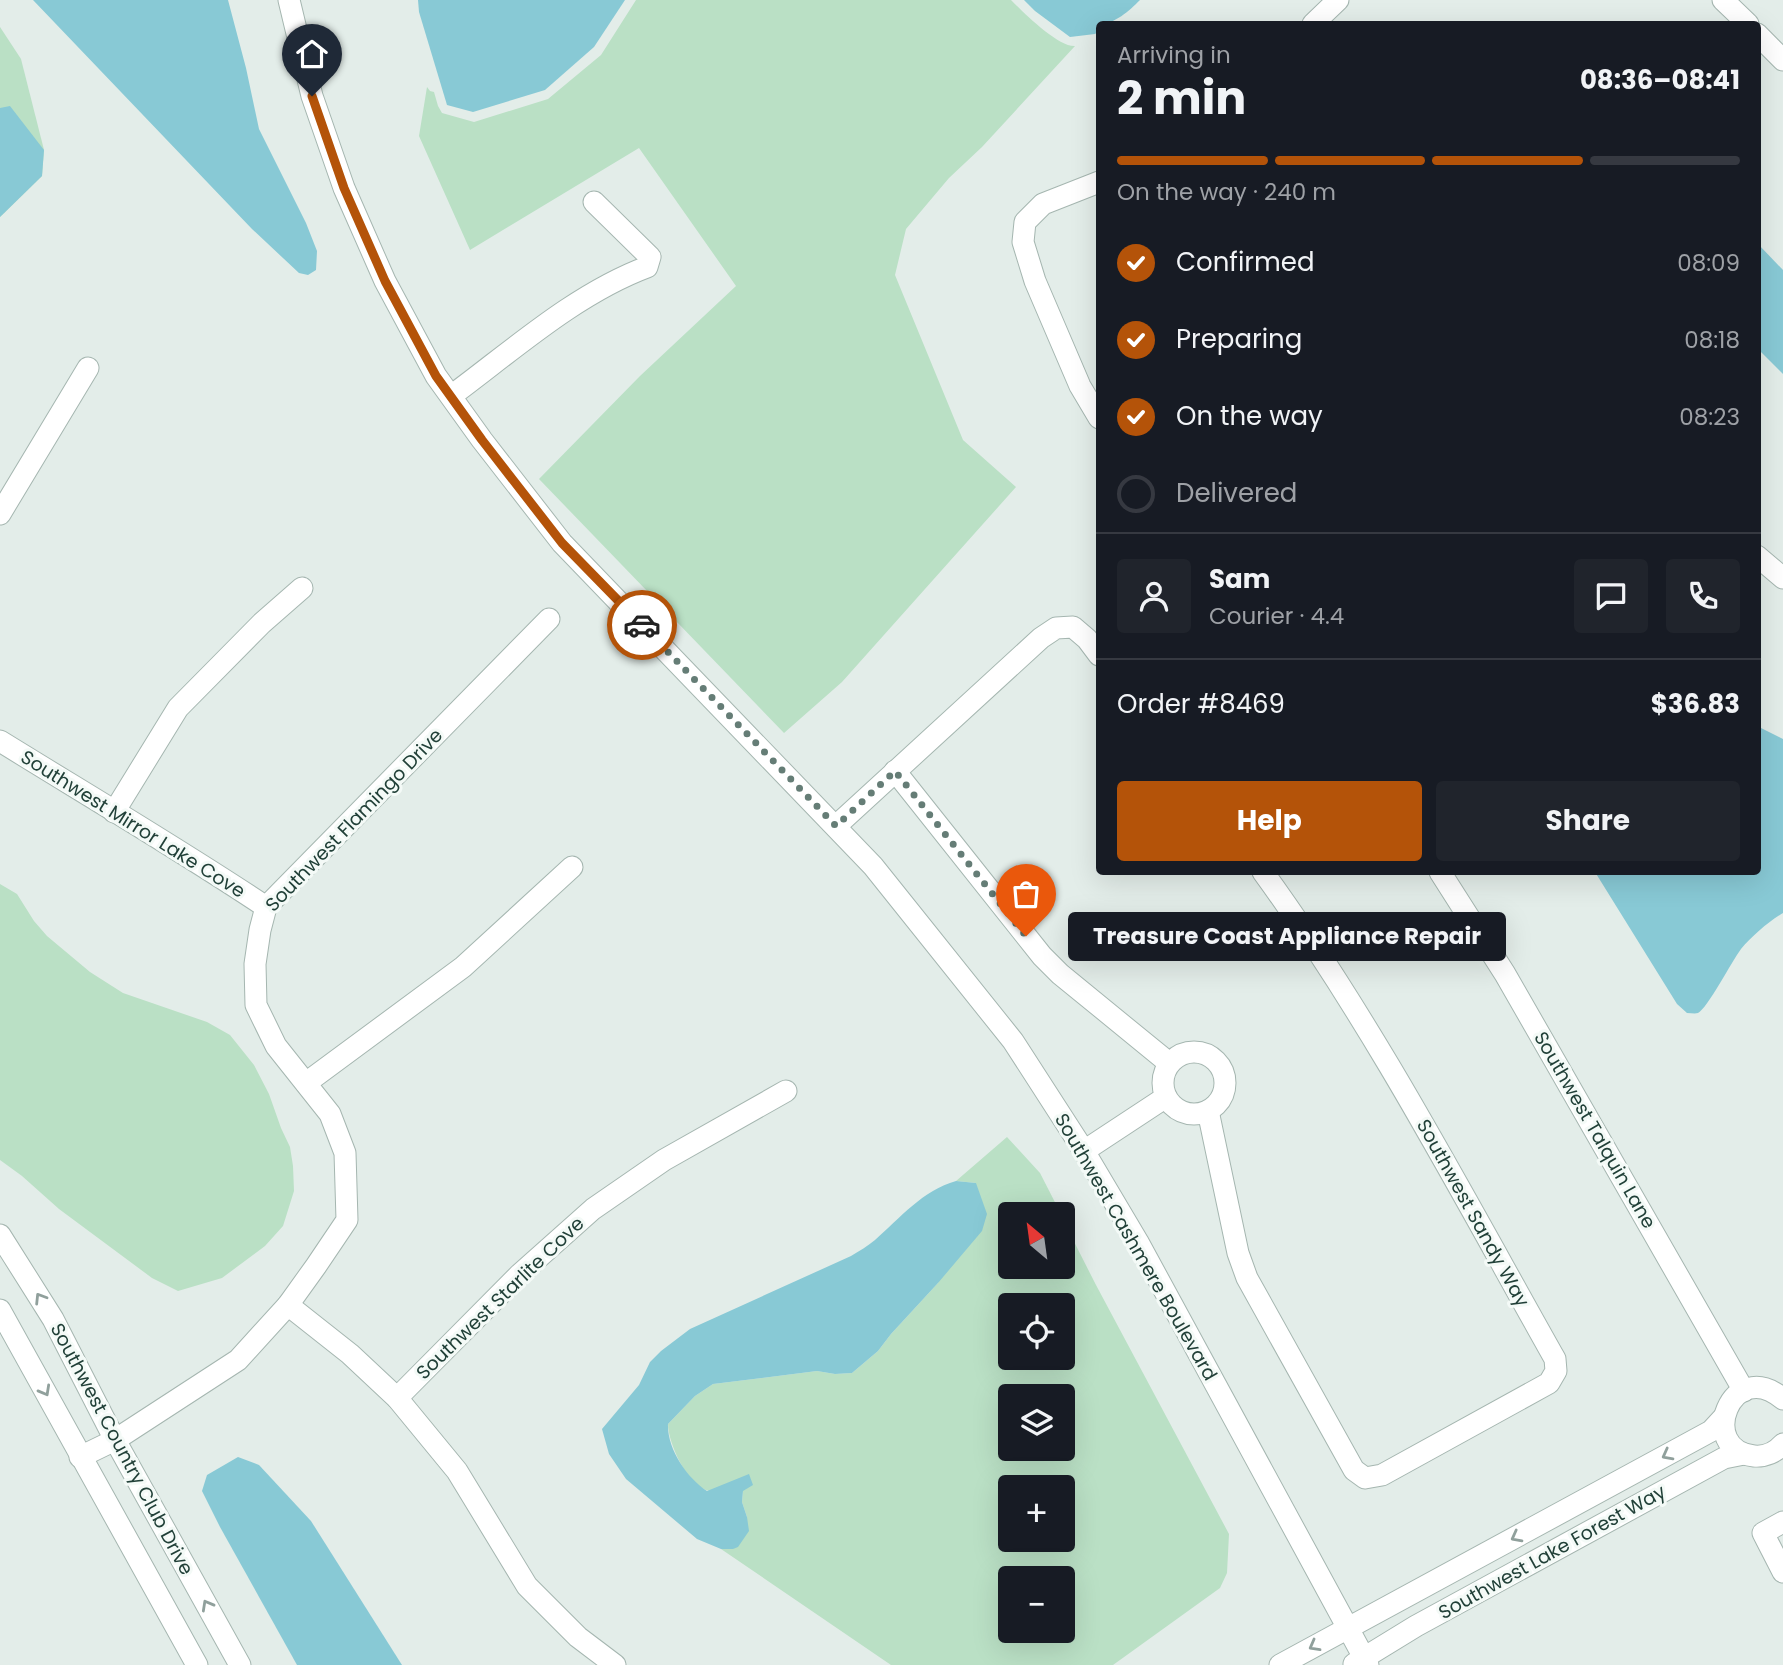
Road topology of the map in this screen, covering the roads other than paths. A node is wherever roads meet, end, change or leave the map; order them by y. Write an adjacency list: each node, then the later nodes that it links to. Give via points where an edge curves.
1 (289, 0): 11 (street, Southwest Cashmere Boulevard, via 312,96 344,188 385,281)
2 (1338, 0): 4 (street)
3 (1723, 0): 5 (street)
4 (1316, 21)
5 (1745, 21)
6 (1761, 38): 7 (street)
7 (1783, 61)
8 (1096, 183): 12 (street, via 1043,204 1025,222 1023,242 1035,281)
9 (594, 202): 11 (street, via 650,257 647,267 570,307)
10 (88, 368): 13 (street)
11 (451, 396): 22 (street, Southwest Cashmere Boulevard, via 562,543)
12 (1096, 413)
13 (0, 514)
14 (1761, 559): 15 (street)
15 (1783, 578)
16 (302, 588): 21 (street, via 178,708)
17 (549, 619): 26 (street, Southwest Flamingo Drive)
18 (1096, 651): 20 (street, via 1073,627 1056,628)
19 (0, 741): 21 (street, Southwest Mirror Lake Cove)
20 (895, 771): 22 (street); 27 (street, via 1042,956)
21 (114, 812): 26 (street, Southwest Mirror Lake Cove)
22 (836, 826): 32 (street, Southwest Cashmere Boulevard, via 1013,1041)
23 (572, 867): 28 (street, via 463,967)
24 (1266, 875): 31 (street, Southwest Sandy Way, via 1382,1053 1555,1359 1556,1371 1549,1383 1382,1475 1365,1478 1354,1470 1247,1278)
25 (1442, 875): 36 (street, Southwest Talquin Lane, via 1505,974)
26 (266, 907): 28 (street, Southwest Flamingo Drive, via 255,964 256,1005 275,1046)
27 (1169, 1063): 30 (street, via 1163,1076); 31 (street, via 1191,1051 1218,1062 1225,1088)
28 (306, 1083): 34 (street, Southwest Flamingo Drive, via 330,1114 345,1153 346,1220)
29 (786, 1091): 37 (street, Southwest Starlite Cove, via 664,1160 593,1209 520,1274)
30 (1166, 1097): 31 (street, via 1181,1112); 32 (street)
31 (1208, 1111)
32 (1084, 1151): 49 (street, Southwest Cashmere Boulevard)
33 (0, 1235): 40 (street, Southwest Country Club Drive, one-way to 33, via 53,1320)
34 (288, 1305): 37 (street); 40 (street, Southwest Flamingo Drive, via 238,1360)
35 (0, 1310): 43 (street, Southwest Country Club Drive, one-way to 43)
36 (1744, 1391): 38 (street, via 1768,1389); 39 (street, Southwest Lake Forest Way, via 1734,1397)
37 (397, 1398): 53 (street, via 457,1471 527,1586 578,1637)
38 (1783, 1399)
39 (1724, 1418): 42 (street, via 1729,1441); 45 (street, Southwest Lake Forest Way, one-way to 45, via 1711,1431)
40 (115, 1440): 43 (street, Southwest Flamingo Drive); 52 (street, Southwest Country Club Drive, one-way to 40)
41 (1778, 1448): 42 (street, Southwest Lake Forest Way, via 1768,1455); 44 (street)
42 (1744, 1454): 47 (street, Southwest Lake Forest Way, via 1724,1458)
43 (80, 1457): 51 (street, Southwest Country Club Drive)
44 (1783, 1471)
45 (1576, 1504): 47 (street, via 1591,1514); 49 (street, Southwest Lake Forest Way, one-way to 49)
46 (1783, 1522): 48 (street, via 1763,1533)
47 (1595, 1528): 50 (street, Southwest Lake Forest Way, via 1416,1626)
48 (1783, 1572)
49 (1348, 1627): 50 (street, Southwest Cashmere Boulevard); 54 (street, Southwest Lake Forest Way, one-way to 54)
50 (1361, 1663)
51 (197, 1665)
52 (240, 1665)
53 (615, 1665)
54 (1280, 1665)

